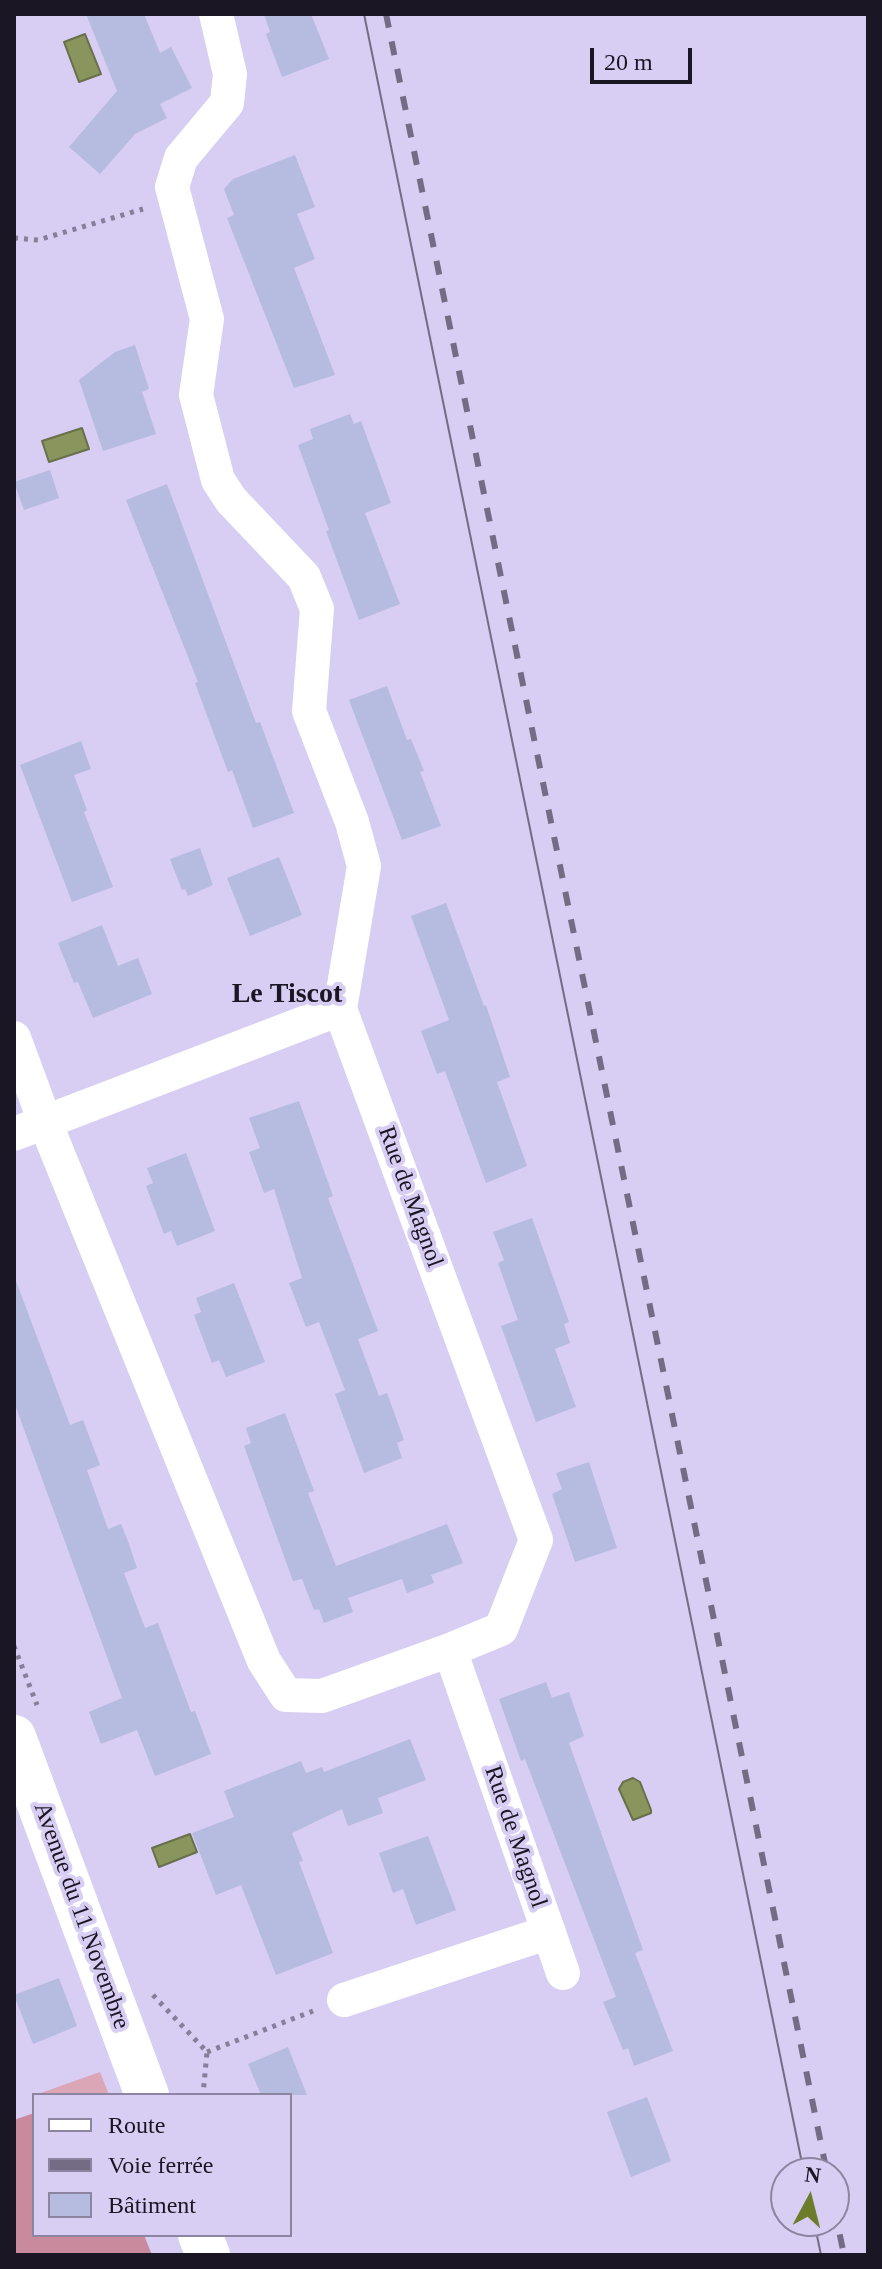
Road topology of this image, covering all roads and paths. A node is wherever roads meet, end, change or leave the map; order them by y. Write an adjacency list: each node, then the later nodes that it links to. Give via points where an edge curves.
1 (216, 14): 2 (street, via 230,74 227,103 181,158 172,187)
2 (175, 200): 3 (path, via 38,240); 4 (street, via 207,319 196,395 218,480 304,577 317,609 309,711 364,866)
3 (14, 238)
4 (340, 1009): 6 (street); 7 (street, Rue de Magnol, via 536,1540 501,1629)
5 (14, 1038): 6 (street)
6 (29, 1128): 7 (street, Rue de Magnol, via 264,1661 286,1695 322,1696)
7 (450, 1650): 9 (street, Rue de Magnol)
8 (14, 1737): 13 (main road, Avenue du 11 Novembre)
9 (549, 1932): 10 (street, Rue de Magnol); 11 (street, Rue de Magnol)
10 (563, 1973)
11 (344, 2000): 12 (path)
12 (207, 2052)
13 (146, 2093)

